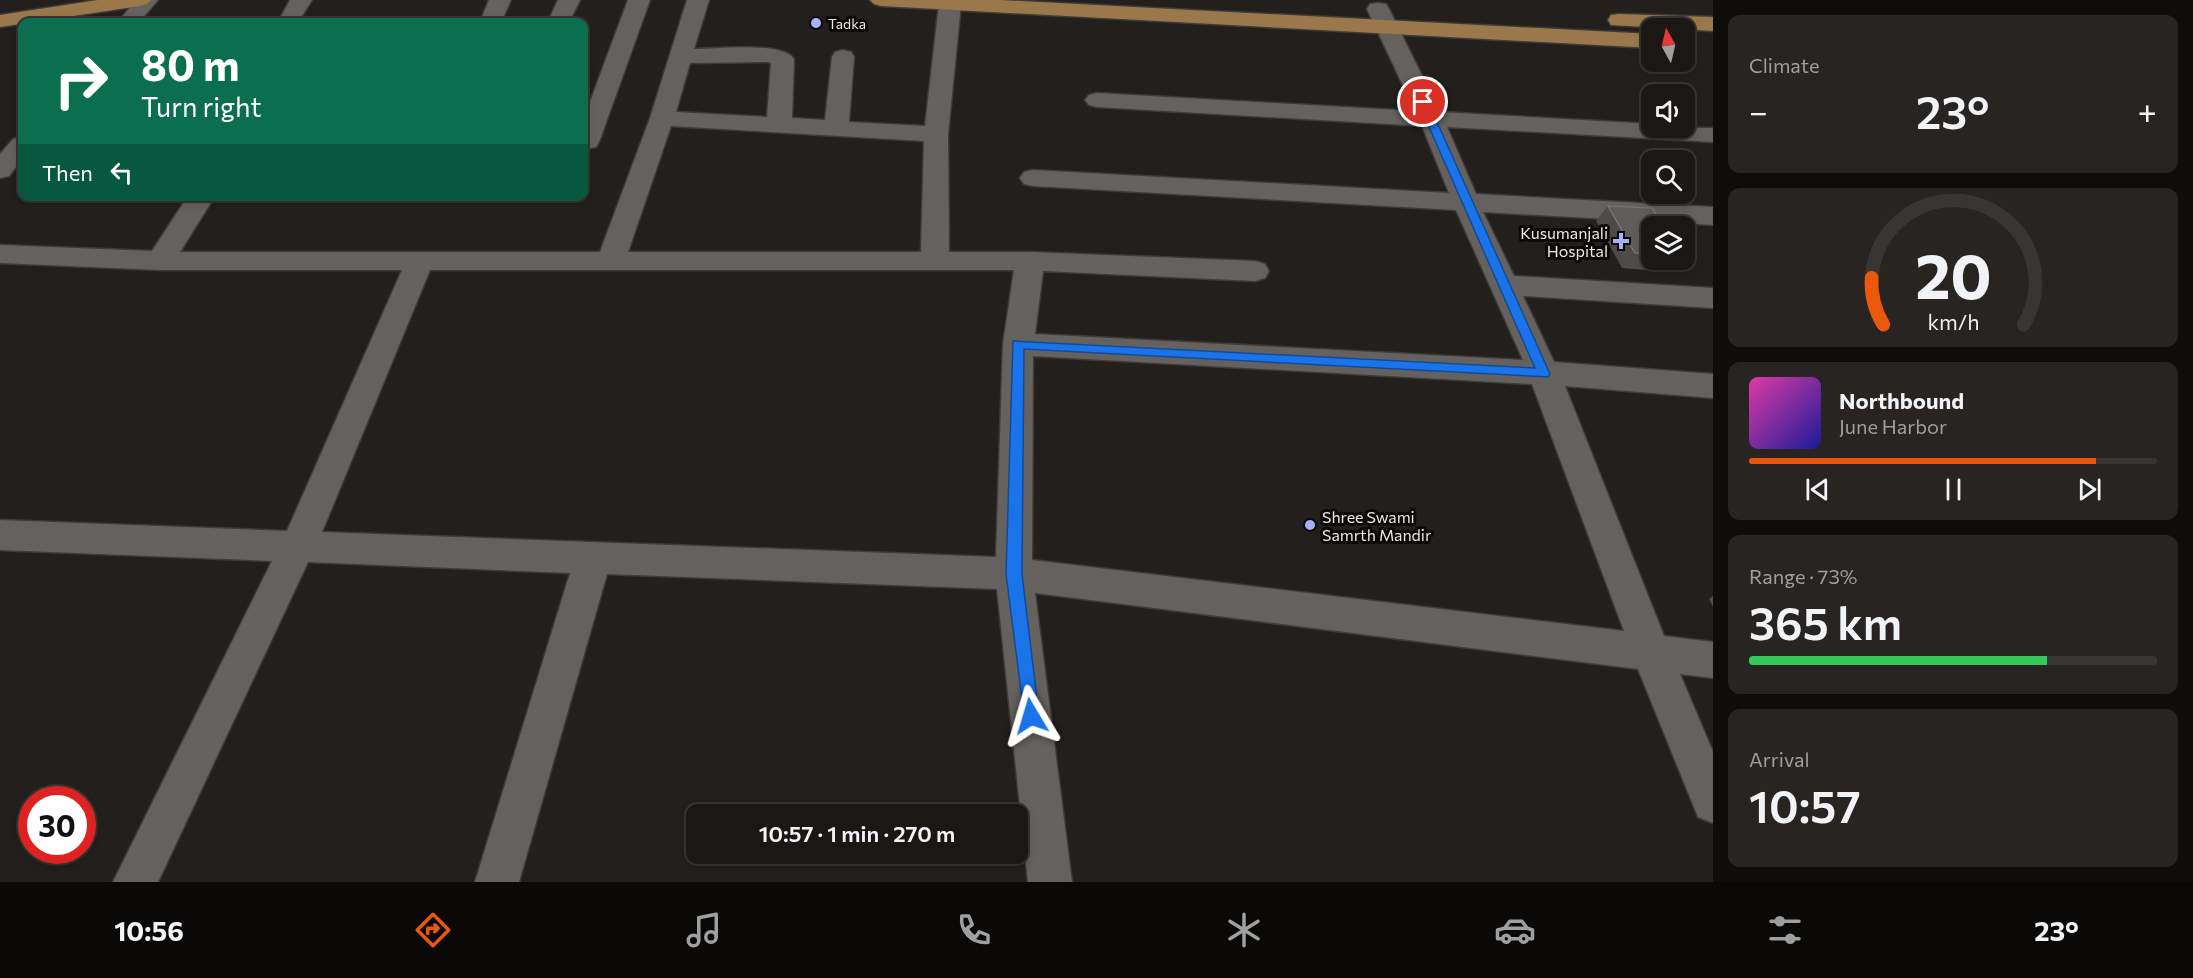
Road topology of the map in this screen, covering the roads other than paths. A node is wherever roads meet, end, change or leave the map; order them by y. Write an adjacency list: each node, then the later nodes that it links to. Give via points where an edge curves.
1 (140, 0): 12 (main road)
2 (147, 0): 13 (street)
3 (301, 0): 14 (street)
4 (500, 0): 15 (street)
5 (568, 0): 16 (street)
6 (639, 0): 32 (street)
7 (698, 0): 23 (street)
8 (881, 0): 10 (main road)
9 (1197, 0): 17 (main road)
10 (950, 4): 17 (main road); 30 (street)
11 (18, 18): 18 (main road)
12 (20, 18)
13 (131, 18)
14 (290, 18)
15 (493, 18)
16 (561, 18)
17 (1383, 18): 19 (main road); 20 (main road); 27 (street)
18 (0, 21)
19 (1713, 24)
20 (1641, 40)
21 (1695, 43): 22 (main road)
22 (1713, 44)
23 (681, 56): 26 (street); 28 (street, via 770,55 783,59)
24 (843, 57): 29 (street)
25 (1097, 100): 27 (street)
26 (662, 118): 28 (street); 44 (street)
27 (1432, 121): 31 (street); 39 (street)
28 (779, 125): 29 (street)
29 (836, 128): 30 (street)
30 (936, 134): 45 (street)
31 (1713, 135)
32 (588, 139)
33 (18, 143): 34 (street)
34 (0, 145)
35 (18, 147): 36 (street)
36 (0, 170)
37 (1033, 178): 39 (street)
38 (199, 201): 42 (street)
39 (1466, 203): 40 (street); 48 (street)
40 (1713, 216)
41 (0, 254): 42 (street)
42 (160, 261): 43 (street)
43 (420, 261): 44 (street); 54 (street)
44 (611, 261): 45 (street)
45 (935, 261): 46 (street)
46 (1030, 261): 47 (street); 50 (street)
47 (1255, 271)
48 (1504, 285): 49 (street); 51 (street)
49 (1713, 298)
50 (1018, 344): 51 (street); 56 (street)
51 (1544, 374): 52 (street); 57 (street)
52 (1713, 386)
53 (0, 535): 54 (street)
54 (298, 546): 55 (street); 60 (street)
55 (593, 558): 56 (street); 61 (street)
56 (1014, 574): 57 (street); 62 (street)
57 (1652, 652): 58 (street); 59 (street)
58 (1713, 660)
59 (1713, 802)
60 (135, 882)
61 (497, 882)
62 (1050, 882)

